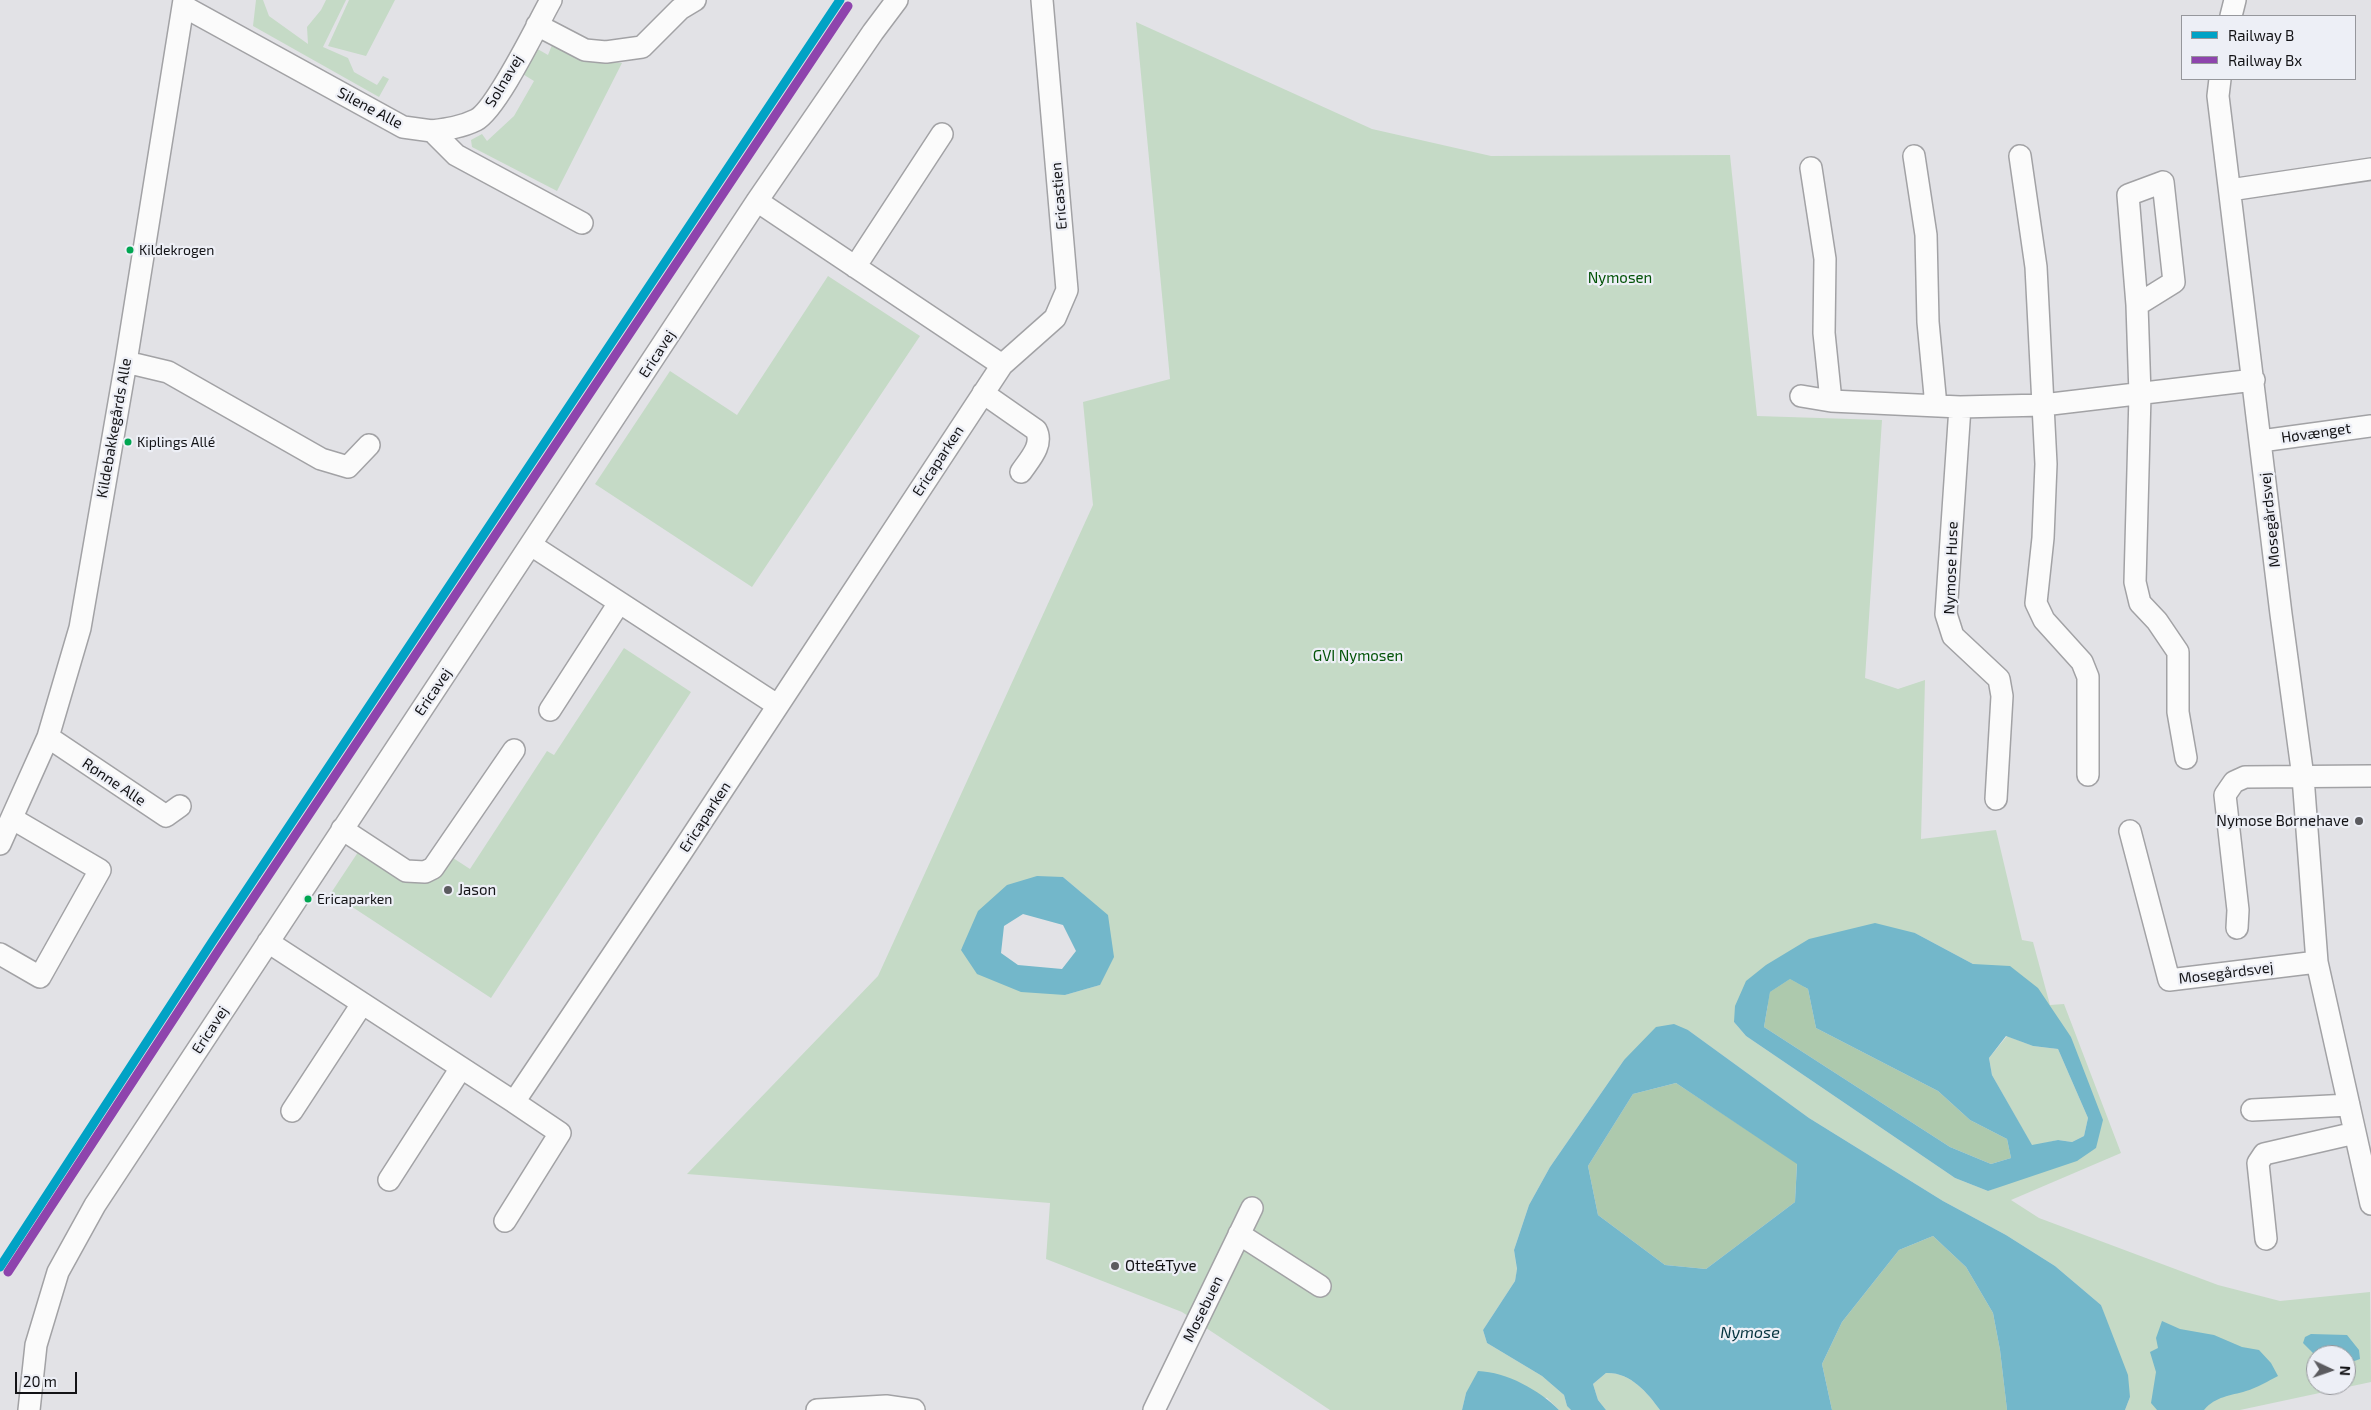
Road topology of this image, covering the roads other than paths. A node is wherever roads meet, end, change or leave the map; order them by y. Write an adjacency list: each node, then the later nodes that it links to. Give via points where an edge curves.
1 (551, 0): 8 (street, Solnavej)
2 (695, 0): 8 (street, via 680,9 642,46 606,52 586,50)
3 (897, 0): 17 (street, Ericavej)
4 (1042, 0): 22 (street, Ericastien, via 1067,290 1055,318)
5 (2235, 0): 7 (street)
6 (183, 3): 10 (street, Silene Alle, via 404,127); 21 (street, Kildebakkegårds Alle)
7 (2231, 15)
8 (537, 25): 10 (street, Solnavej, via 493,105 478,119 458,127)
9 (2220, 80): 16 (street, Mosegårdsvej, via 2218,96)
10 (432, 131): 18 (street, via 456,155)
11 (942, 134): 19 (street)
12 (1914, 156): 29 (street, via 1926,235 1928,322)
13 (2020, 156): 28 (street, via 2036,267)
14 (1811, 168): 27 (street, via 1825,259 1824,333)
15 (2371, 169): 16 (street)
16 (2230, 190): 23 (street, Mosegårdsvej)
17 (757, 201): 19 (street); 35 (street, Ericavej)
18 (582, 223)
19 (855, 267): 22 (street)
20 (2137, 305): 20 (street, via 2128,195 2163,182 2174,282); 25 (street)
21 (126, 362): 33 (street, via 168,372 321,459 348,467); 39 (street, Kildebakkegårds Alle, via 80,628)
22 (1002, 365): 24 (street, Ericaparken)
23 (2254, 380): 25 (street); 32 (street, Mosegårdsvej)
24 (983, 393): 34 (street, via 1036,430 1039,436 1038,446); 37 (street, Ericaparken)
25 (2140, 395): 28 (street); 41 (street, via 2135,582 2140,602 2178,652 2178,712)
26 (1801, 396): 27 (street)
27 (1831, 401): 29 (street)
28 (2043, 405): 30 (street); 42 (street, via 2046,464 2036,603 2044,620 2082,662 2088,676)
29 (1936, 406): 30 (street)
30 (1960, 407): 45 (street, Nymose Huse, via 1946,614 1953,636 1999,679 2002,696)
31 (2371, 426): 32 (street, Høvænget)
32 (2261, 441): 44 (street, Mosegårdsvej)
33 (369, 445)
34 (1021, 472)
35 (531, 545): 36 (street); 48 (street, Ericavej)
36 (619, 603): 37 (street); 38 (street)
37 (777, 705): 57 (street, Ericaparken)
38 (550, 710)
39 (48, 737): 46 (street, Rønne Alle, via 166,816); 47 (street, Kildebakkegårds Alle)
40 (514, 750): 48 (street, via 433,868 424,872 406,872)
41 (2186, 758)
42 (2088, 775)
43 (2371, 776): 44 (street)
44 (2302, 778): 51 (street, via 2244,777 2234,782 2225,795 2238,910); 54 (street, Mosegårdsvej)
45 (1996, 799)
46 (180, 806)
47 (13, 819): 50 (street, Kildebakkegårds Alle); 53 (street, via 100,870 40,977)
48 (342, 829): 52 (street, Ericavej)
49 (2130, 831): 54 (street, Mosegårdsvej, via 2169,980)
50 (1, 840)
51 (2237, 928)
52 (268, 942): 55 (street); 69 (street, Ericavej, via 95,1205 58,1272 36,1345)
53 (0, 954)
54 (2318, 962): 58 (street, Mosegårdsvej)
55 (362, 1004): 56 (street); 60 (street)
56 (461, 1068): 57 (street); 62 (street)
57 (514, 1102): 65 (street, via 560,1134)
58 (2349, 1105): 59 (street); 61 (street, Mosegårdsvej)
59 (2252, 1110)
60 (292, 1111)
61 (2355, 1133): 63 (street, Mosegårdsvej); 67 (street, via 2264,1154 2258,1163)
62 (389, 1180)
63 (2371, 1204)
64 (1252, 1208): 66 (street, Mosebuen)
65 (505, 1221)
66 (1239, 1234): 68 (street); 72 (street, Mosebuen)
67 (2266, 1239)
68 (1320, 1286)
69 (29, 1410)
70 (817, 1410): 71 (street, via 886,1406)
71 (914, 1410)
72 (1154, 1410)

